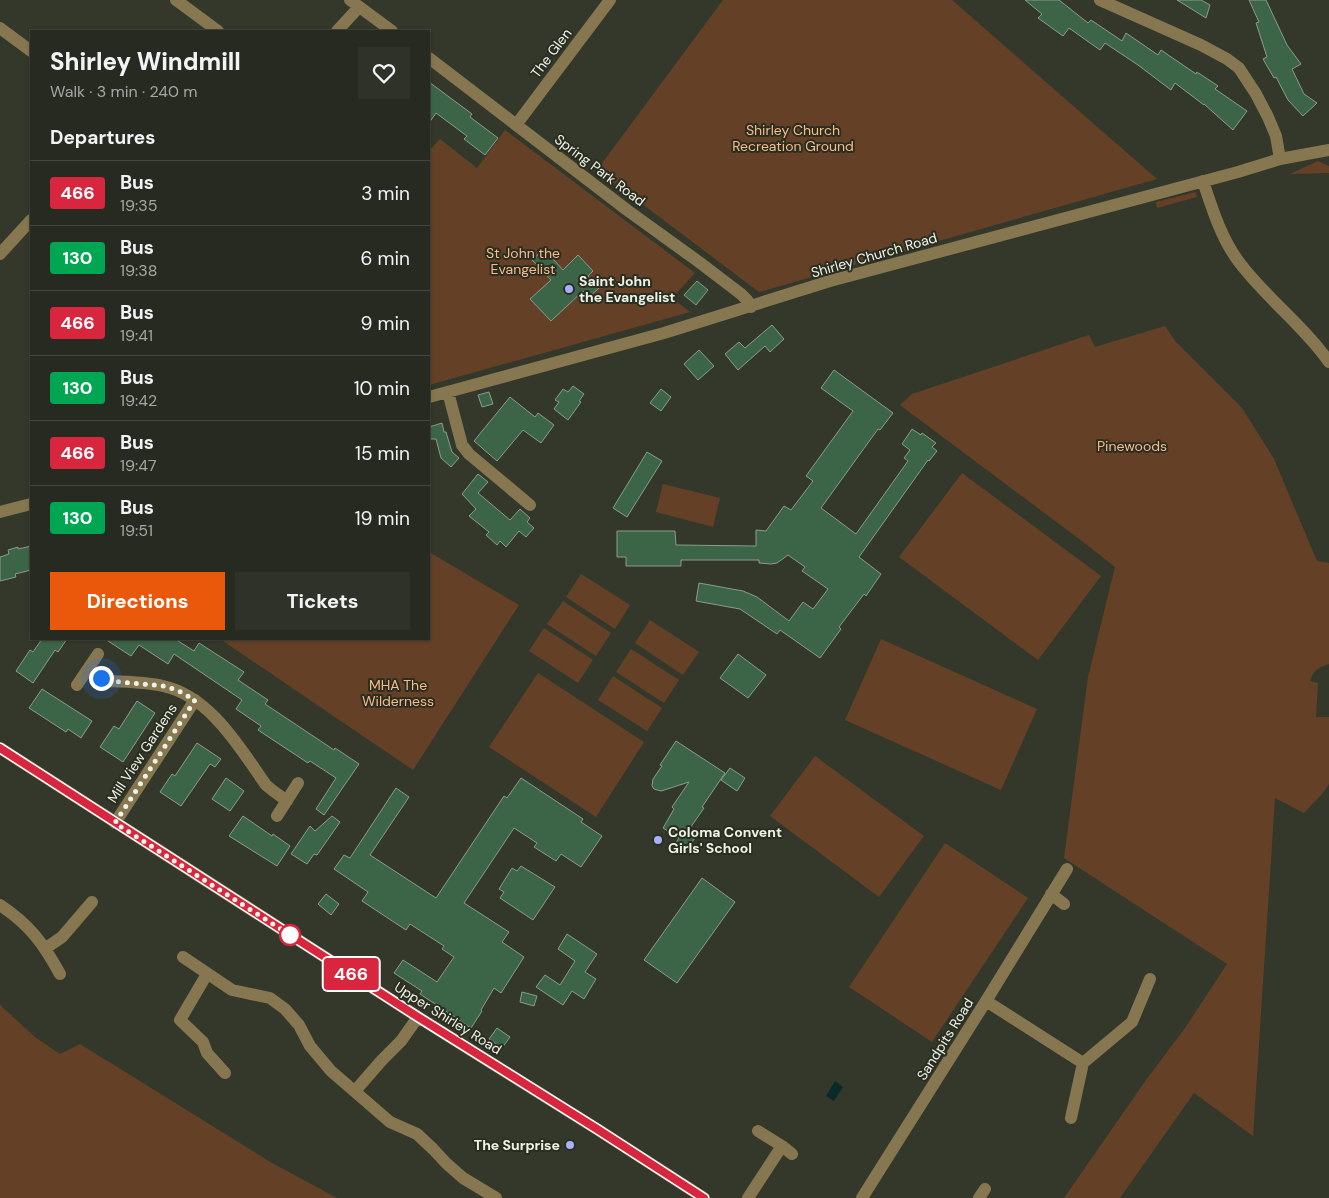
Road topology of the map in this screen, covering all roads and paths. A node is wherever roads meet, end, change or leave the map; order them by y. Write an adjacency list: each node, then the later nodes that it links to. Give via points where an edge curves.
1 (176, 0): 6 (street)
2 (610, 0): 11 (street, The Glen)
3 (1100, 0): 13 (street, via 1201,45 1235,65 1268,117)
4 (355, 3): 7 (street); 8 (street)
5 (0, 28): 9 (street)
6 (217, 30)
7 (338, 30)
8 (391, 30)
9 (30, 50)
10 (430, 59): 11 (street, Spring Park Road)
11 (516, 125): 17 (street, Spring Park Road, via 700,262 741,294)
12 (1329, 150): 13 (street, Shirley Church Road)
13 (1280, 159): 14 (street, Shirley Church Road)
14 (1203, 181): 17 (street, Shirley Church Road, via 830,281); 18 (street, via 1218,224 1236,257)
15 (30, 221): 16 (street)
16 (0, 254)
17 (751, 307): 19 (street, Shirley Church Road)
18 (1329, 362)
19 (448, 392): 20 (street, Shirley Church Road); 22 (street, via 465,450)
20 (430, 397)
21 (30, 504): 23 (street)
22 (530, 505)
23 (0, 512)
24 (98, 654): 25 (street)
25 (87, 670): 26 (street); 27 (street, Mill View Gardens, via 109,681 164,686)
26 (76, 685)
27 (195, 700): 30 (street, Mill View Gardens, via 214,716 266,785); 32 (street, Mill View Gardens)
28 (0, 748): 32 (street, Upper Shirley Road)
29 (298, 783): 30 (street)
30 (287, 801): 31 (street)
31 (277, 816)
32 (115, 823): 44 (street, Upper Shirley Road)
33 (1067, 869): 34 (street, Sandpits Road)
34 (1051, 894): 36 (street); 43 (street, Sandpits Road)
35 (92, 902): 38 (street, via 62,936)
36 (1064, 904)
37 (0, 905): 38 (street, via 21,920)
38 (46, 948): 40 (street)
39 (183, 957): 41 (street)
40 (60, 974)
41 (207, 974): 46 (street, via 180,1020 203,1042 207,1053); 47 (street, via 232,990 270,998 285,1008 331,1071)
42 (1150, 979): 45 (street, via 1132,1022)
43 (986, 1001): 45 (street); 53 (street, Sandpits Road)
44 (418, 1017): 47 (street, via 401,1041); 51 (street, Upper Shirley Road)
45 (1083, 1063): 48 (street)
46 (225, 1073)
47 (355, 1091): 50 (street, via 390,1122 416,1134 463,1178)
48 (1071, 1118)
49 (758, 1131): 52 (street, via 787,1150)
50 (496, 1198)
51 (704, 1198)
52 (748, 1198)
53 (862, 1198)

